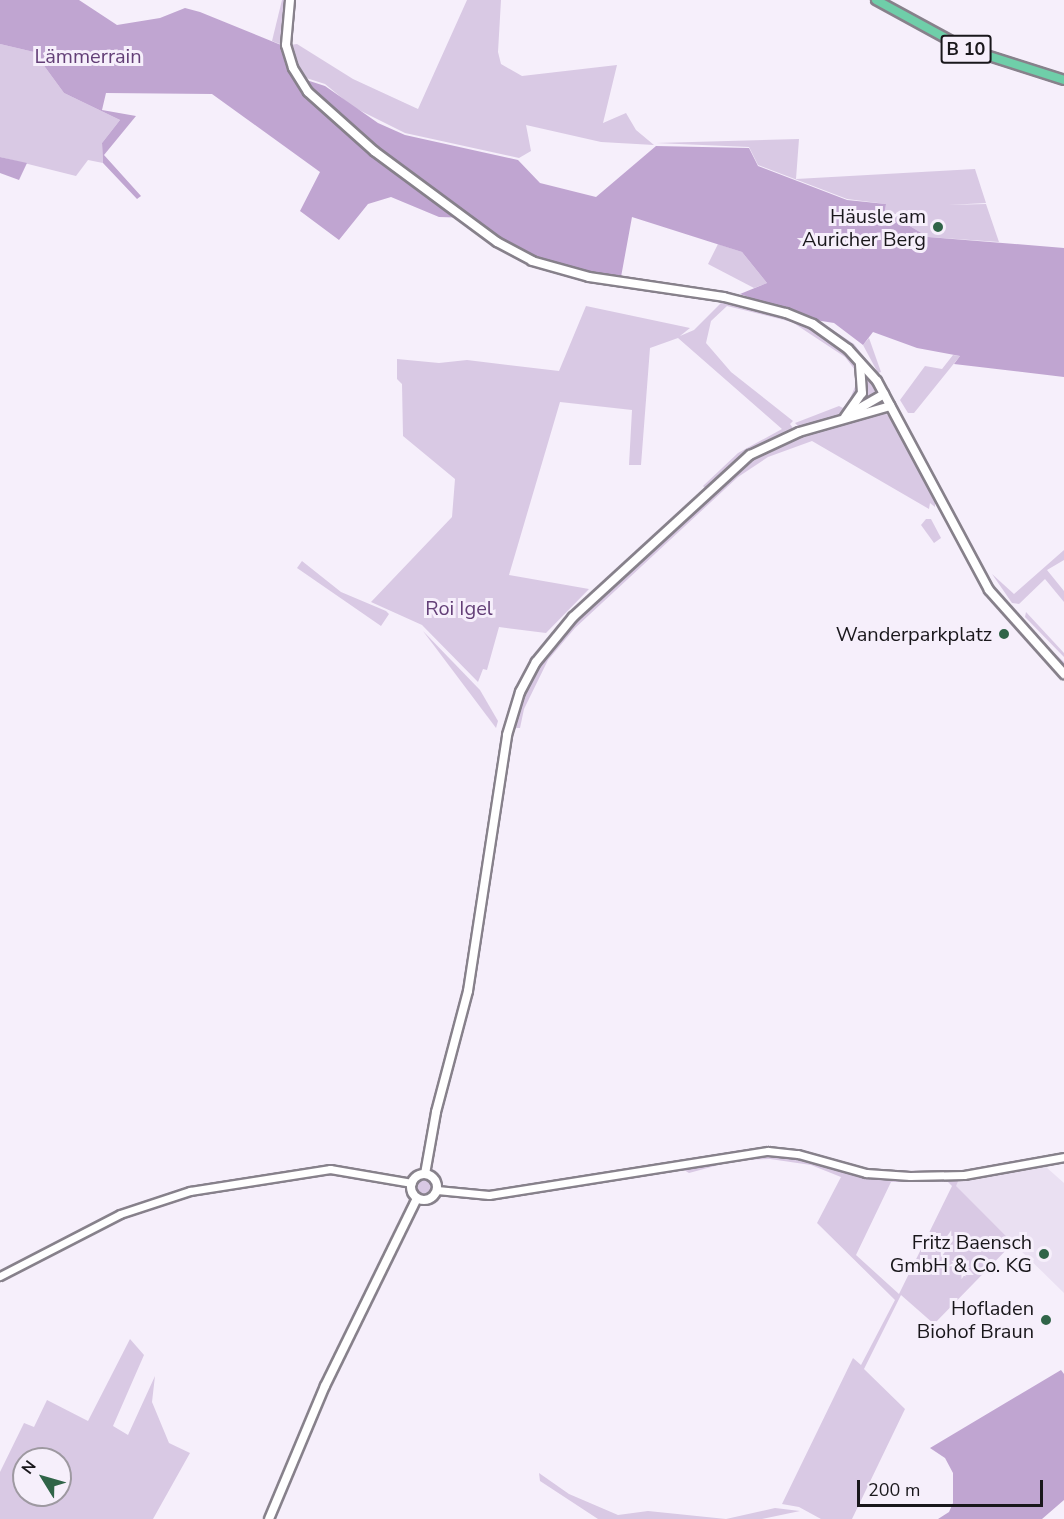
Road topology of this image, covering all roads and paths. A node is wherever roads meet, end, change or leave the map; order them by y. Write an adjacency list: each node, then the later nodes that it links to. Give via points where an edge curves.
1 (290, 0): 4 (main road, via 285,25 288,52 308,92 374,151 504,247 532,261 589,277 724,297 786,313 813,324)
2 (876, 0): 3 (main road, B 10, via 964,48)
3 (1064, 80)
4 (856, 357): 5 (main road); 7 (main road, via 862,369 863,388)
5 (884, 394): 6 (main road); 7 (main road)
6 (890, 406): 7 (main road); 8 (main road, via 988,590)
7 (845, 417): 10 (main road, via 780,439 735,466 565,626 528,676 507,735 468,991 436,1112)
8 (1064, 674)
9 (1064, 1157): 12 (street, via 935,1176 866,1173 798,1154 768,1151 498,1193 466,1195)
10 (425, 1174): 11 (main road); 12 (main road, via 435,1179)
11 (412, 1184): 13 (main road); 14 (street, via 330,1169 189,1191 110,1219)
12 (437, 1190): 13 (main road, via 427,1200)
13 (417, 1198): 15 (main road, via 329,1378)
14 (0, 1276)
15 (269, 1519)

